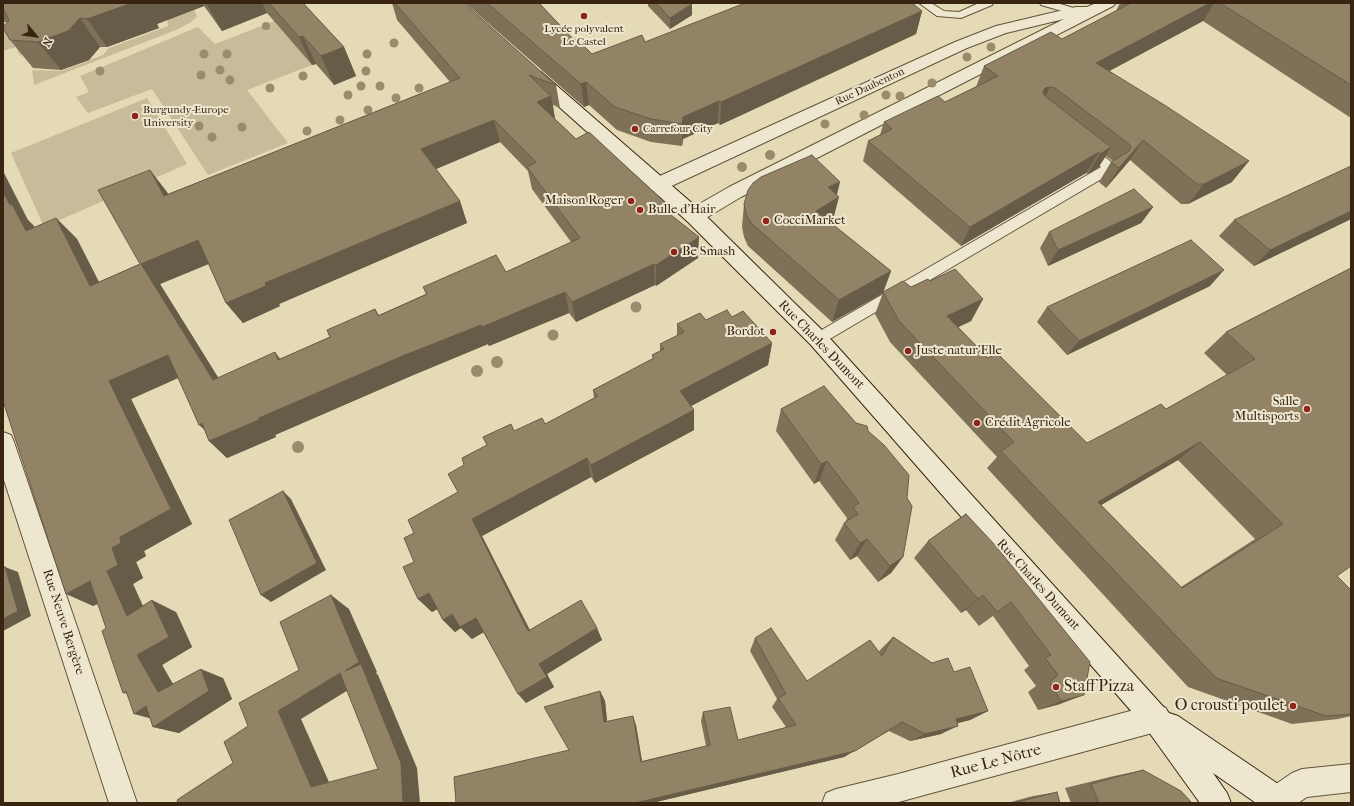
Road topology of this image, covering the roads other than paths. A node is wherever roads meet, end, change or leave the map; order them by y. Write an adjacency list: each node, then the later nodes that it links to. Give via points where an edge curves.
1 (924, 3): 2 (lane, via 941,14 961,15)
2 (988, 3)
3 (1045, 3): 5 (lane)
4 (1108, 3): 5 (street, Rue Daubenton)
5 (1082, 12): 8 (street, Rue Daubenton, via 1001,29 961,45); 9 (street, Rue Daubenton, via 735,192)
6 (524, 65): 8 (street, Rue Charles Dumont)
7 (1075, 141): 10 (lane, via 1110,168)
8 (657, 185): 9 (street, Rue Charles Dumont)
9 (694, 216): 10 (street, Rue Charles Dumont)
10 (818, 339): 12 (street, Rue Charles Dumont)
11 (3, 442): 15 (street, Rue Neuve Bergère)
12 (1156, 718): 14 (street, Rue Charles Dumont); 16 (street, Rue Le Nôtre); 17 (street, Rue Charles Dumont)
13 (1351, 778): 14 (street, via 1302,783)
14 (1278, 802)
15 (123, 803)
16 (836, 803)
17 (1217, 803)

